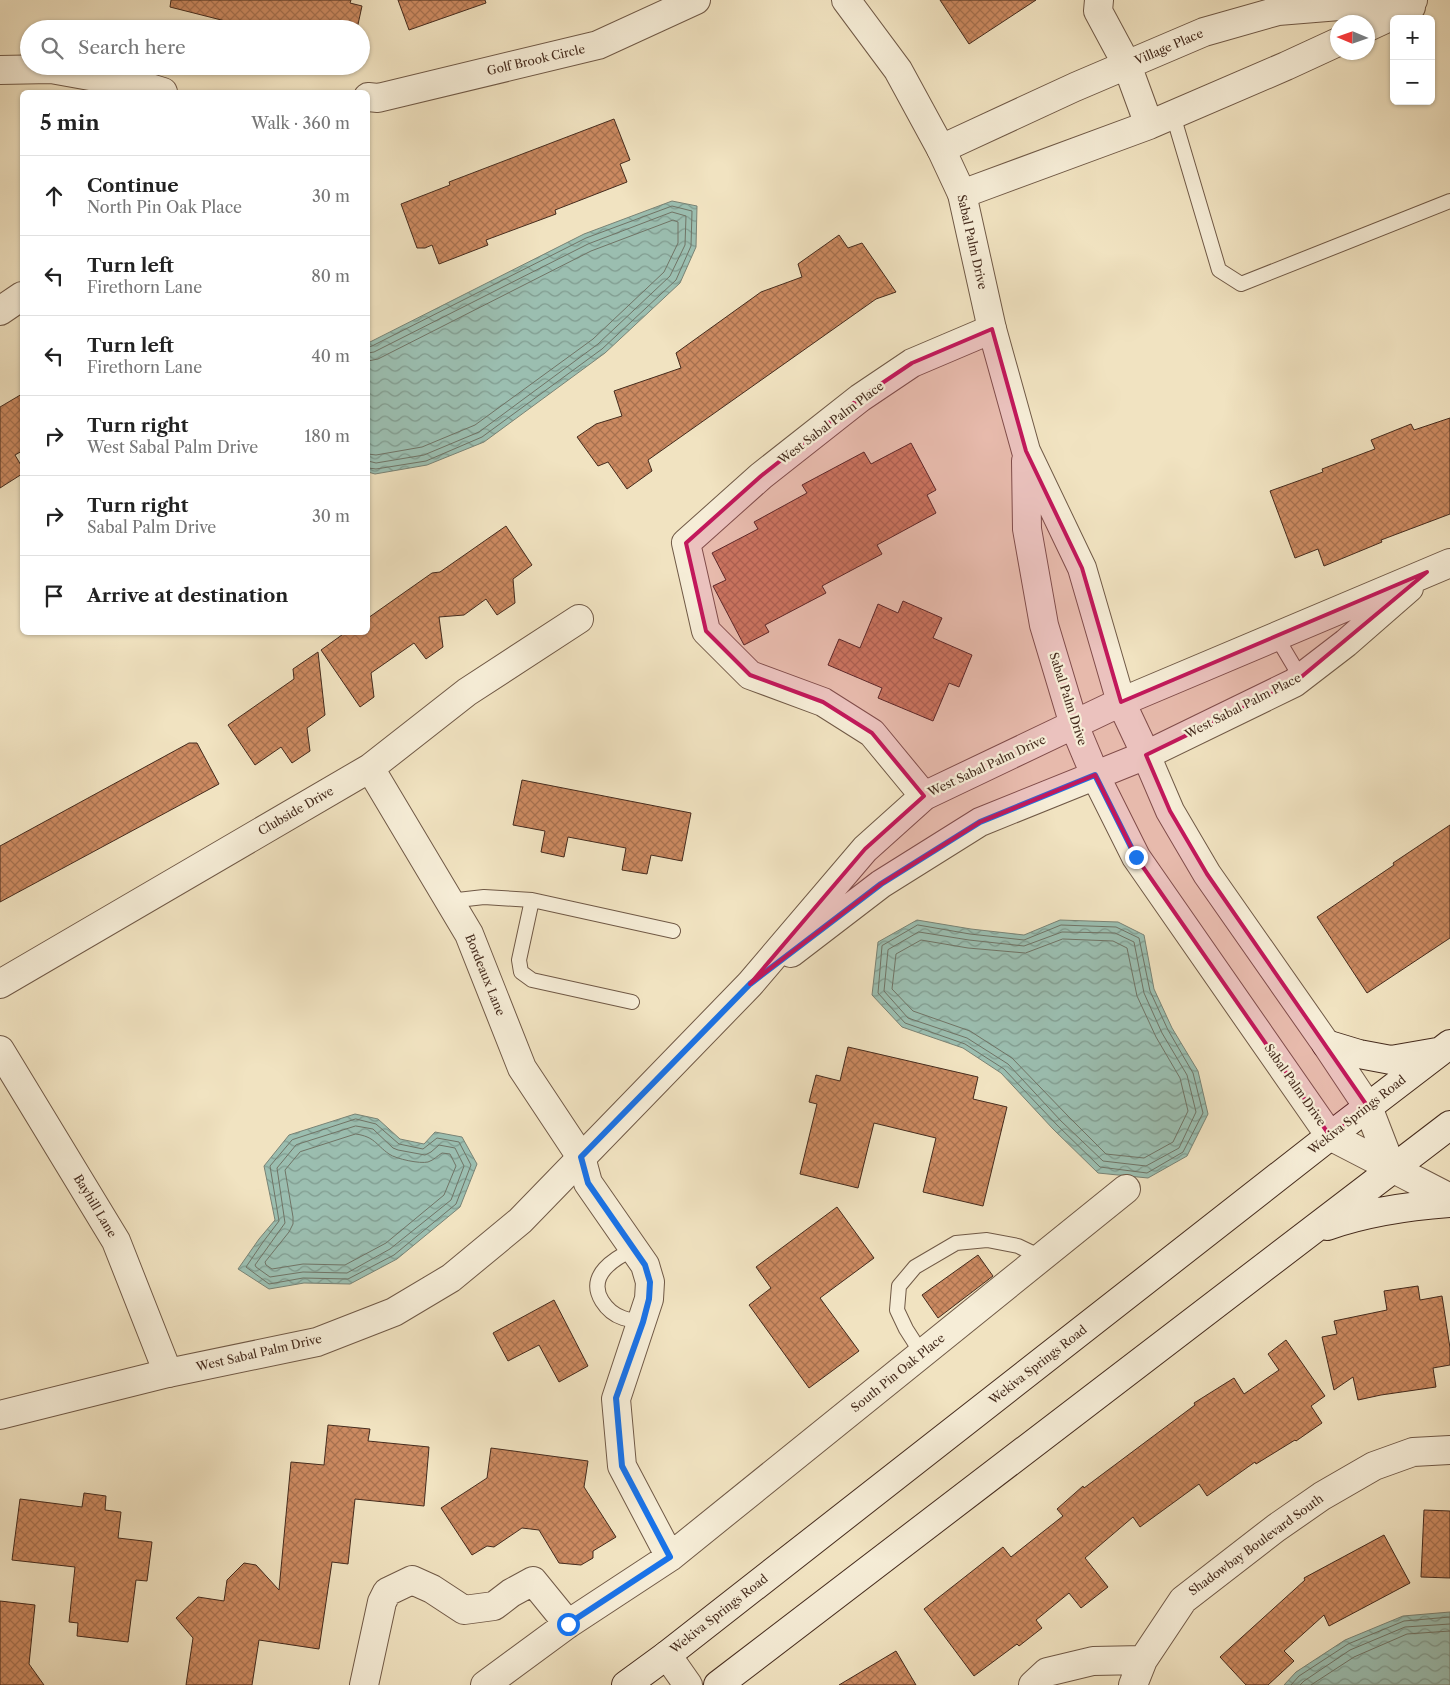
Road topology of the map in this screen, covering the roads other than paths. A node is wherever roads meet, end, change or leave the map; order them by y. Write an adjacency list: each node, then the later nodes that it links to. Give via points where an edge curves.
1 (696, 0): 13 (street, Golf Brook Circle, via 598,45 378,98)
2 (846, 0): 15 (street, Sabal Palm Drive, via 898,70)
3 (1099, 0): 8 (street, via 1098,12)
4 (1413, 0): 8 (street, Village Place, via 1278,11 1204,32)
5 (1425, 0): 6 (street)
6 (1375, 24)
7 (1330, 46): 14 (street)
8 (1127, 65): 14 (street); 15 (street, Village Place)
9 (0, 70): 10 (street)
10 (20, 70)
11 (84, 75): 12 (street)
12 (156, 90)
13 (370, 97)
14 (1161, 120): 16 (street); 17 (lane, via 1219,270 1241,284)
15 (941, 149): 16 (street, Sabal Palm Drive)
16 (962, 194): 20 (street, Sabal Palm Drive)
17 (1450, 201)
18 (20, 297): 19 (street)
19 (0, 311)
20 (992, 329): 21 (street, Sabal Palm Drive); 31 (street, West Sabal Palm Place, via 912,363 860,398 761,476 686,543 706,631 750,674 823,702 872,733)
21 (1026, 451): 26 (street, Sabal Palm Drive, via 1082,568); 27 (street, Sabal Palm Drive, via 1027,529 1044,624)
22 (1438, 567): 24 (street, West Sabal Palm Place); 25 (street, West Sabal Palm Place)
23 (579, 619): 29 (street, Clubside Drive, via 467,692)
24 (1276, 636): 25 (lane); 26 (street, West Sabal Palm Place)
25 (1301, 678): 28 (street, West Sabal Palm Place)
26 (1121, 702): 27 (street, West Sabal Palm Drive); 28 (street, Sabal Palm Drive)
27 (1074, 725): 30 (street, Sabal Palm Drive); 31 (street, West Sabal Palm Drive)
28 (1146, 755): 30 (street, West Sabal Palm Drive); 38 (street, Sabal Palm Drive, via 1170,811 1207,874)
29 (370, 768): 33 (street, Bordeaux Lane); 35 (street, Clubside Drive)
30 (1095, 775): 36 (street, West Sabal Palm Drive, via 980,822 881,884); 43 (street, Sabal Palm Drive, via 1136,857)
31 (924, 796): 36 (street, West Sabal Palm Drive, via 864,849)
32 (532, 900): 33 (lane, via 484,897); 34 (lane); 37 (lane, via 519,960 521,972 532,980)
33 (449, 901): 44 (street, Bordeaux Lane, via 469,934 522,1068)
34 (673, 931)
35 (0, 984)
36 (750, 984): 44 (street, West Sabal Palm Drive)
37 (632, 1002)
38 (1326, 1044): 39 (street, via 1391,1060); 41 (street, Sabal Palm Drive)
39 (1445, 1048): 41 (street, Wekiva Springs Road)
40 (0, 1050): 54 (street, Bayhill Lane, via 116,1241)
41 (1368, 1107): 43 (street, Wekiva Springs Road); 45 (street, Sabal Palm Drive)
42 (1450, 1125): 45 (street)
43 (1330, 1136): 45 (street, Sabal Palm Drive); 59 (street, Wekiva Springs Road)
44 (581, 1157): 50 (street, Bordeaux Lane, via 588,1183); 54 (street, West Sabal Palm Drive, via 520,1221 451,1278 394,1312 317,1342)
45 (1392, 1169): 47 (street); 49 (street)
46 (1126, 1188): 51 (street, South Pin Oak Place)
47 (1450, 1198)
48 (1450, 1203): 49 (street, via 1354,1216)
49 (1309, 1232): 65 (street)
50 (634, 1249): 52 (street, via 645,1265 650,1282); 52 (lane, via 606,1266 598,1279 599,1296 608,1310 622,1318)
51 (1041, 1257): 53 (street, South Pin Oak Place); 53 (lane, via 1018,1246 987,1240 956,1243 915,1268 899,1286 897,1310)
52 (643, 1322): 57 (street, via 616,1398 622,1466)
53 (922, 1354): 57 (street, South Pin Oak Place)
54 (168, 1373): 55 (street, West Sabal Palm Drive)
55 (0, 1415)
56 (1450, 1450): 60 (street, Shadowbay Boulevard South, via 1413,1452 1374,1466 1322,1496 1183,1600)
57 (670, 1557): 58 (street, South Pin Oak Place)
58 (568, 1624): 61 (street, via 533,1581 494,1606 464,1610 412,1580 386,1592); 62 (street, South Pin Oak Place)
59 (666, 1655): 63 (street, Wekiva Springs Road); 64 (street)
60 (1143, 1660): 66 (street, via 1093,1661 1047,1672); 67 (street, Shadowbay Boulevard South)
61 (364, 1685)
62 (485, 1685)
63 (626, 1685)
64 (688, 1685)
65 (718, 1685)
66 (1033, 1685)
67 (1133, 1685)

